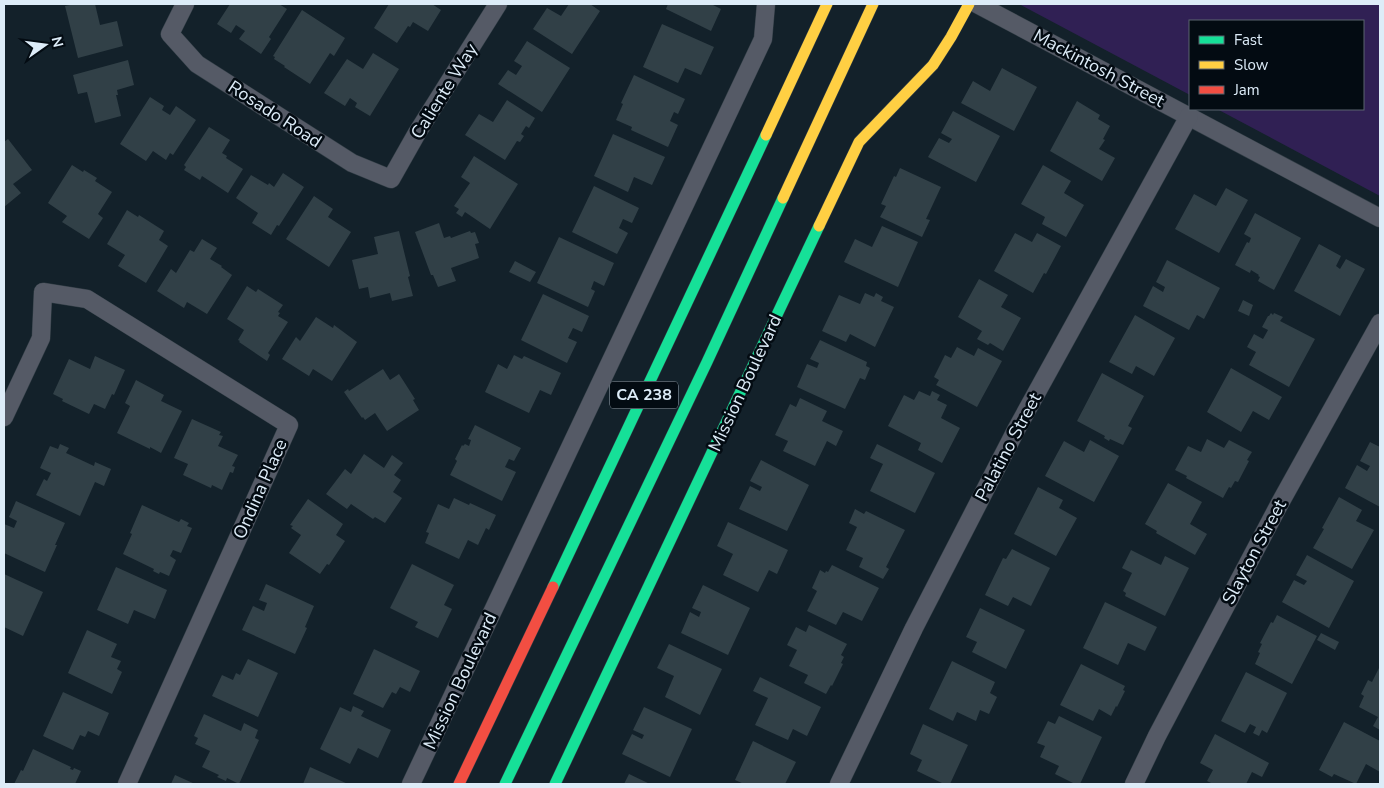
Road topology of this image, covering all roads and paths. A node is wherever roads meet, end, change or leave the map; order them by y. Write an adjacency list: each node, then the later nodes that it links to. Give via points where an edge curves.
1 (185, 4): 9 (street, Rosado Road, via 170,34 197,64 352,164)
2 (498, 4): 9 (street, Caliente Way)
3 (766, 4): 14 (street, Mission Boulevard, via 763,39)
4 (827, 4): 15 (main road, CA 238)
5 (873, 4): 16 (main road, CA 238)
6 (969, 4): 17 (main road, Mission Boulevard, via 933,65 859,142)
7 (977, 4): 8 (street, Mackintosh Street)
8 (1189, 116): 10 (street, Mackintosh Street); 18 (street, Palatino Street, via 1011,439)
9 (391, 179)
10 (1380, 218)
11 (1380, 323): 19 (street, Slayton Street, via 1280,503)
12 (4, 417): 13 (street, Ondina Place, via 41,338 44,292 87,299 289,425)
13 (127, 784)
14 (411, 784)
15 (459, 784)
16 (506, 784)
17 (556, 784)
18 (839, 784)
19 (1134, 784)

